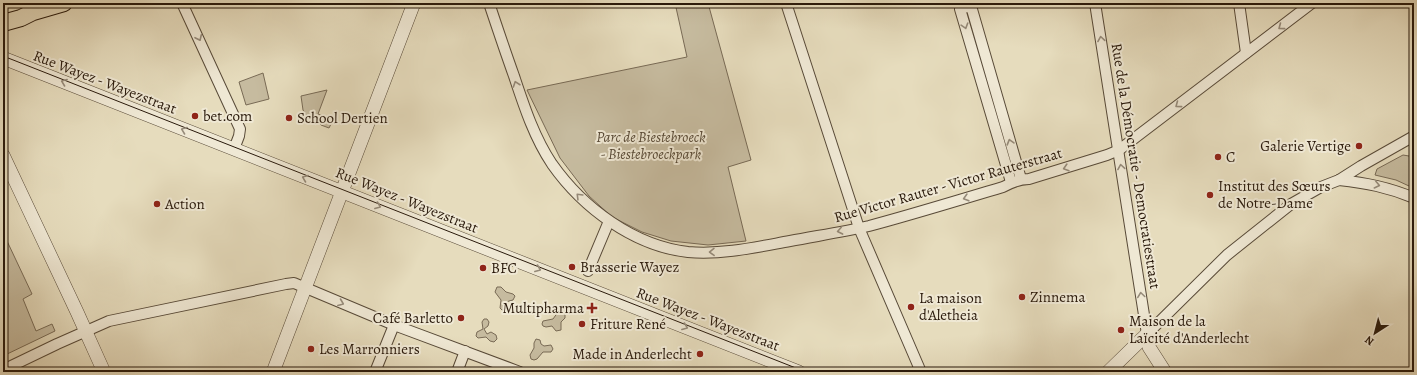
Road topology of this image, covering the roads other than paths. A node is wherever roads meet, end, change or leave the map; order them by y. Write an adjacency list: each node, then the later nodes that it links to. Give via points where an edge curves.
1 (64, 3): 9 (main road)
2 (182, 3): 15 (street, one-way to 15, via 240,129)
3 (414, 3): 20 (street)
4 (489, 3): 22 (street, Rue Victor Rauter - Victor Rauterstraat, one-way to 4, via 567,183 541,145 526,113)
5 (786, 3): 23 (street)
6 (1095, 3): 16 (street, Rue de la Démocratie - Democratiestraat, one-way to 6)
7 (1239, 3): 12 (street)
8 (1312, 3): 12 (street, Rue Victor Rauter - Victor Rauterstraat, one-way to 12)
9 (33, 12): 10 (main road); 11 (main road)
10 (3, 13)
11 (3, 23)
12 (1246, 53): 16 (street, Rue Victor Rauter - Victor Rauterstraat, one-way to 16)
13 (3, 58): 15 (street, Rue Wayez - Wayezstraat, one-way to 13)
14 (1414, 136): 18 (street)
15 (234, 149): 20 (street, Rue Wayez - Wayezstraat, one-way to 15)
16 (1119, 150): 19 (street, Rue Victor Rauter - Victor Rauterstraat, one-way to 19, via 1107,156); 28 (street, Rue de la Démocratie - Democratiestraat, one-way to 16)
17 (3, 156): 27 (street)
18 (1339, 180): 21 (street, one-way to 21, via 1383,186); 28 (street, via 1291,204 1233,250)
19 (1016, 181): 19 (street, one-way to 19, via 971,6 960,9); 23 (street, Rue Victor Rauter - Victor Rauterstraat, one-way to 23, via 1003,187)
20 (342, 192): 25 (street); 36 (street, Rue Wayez - Wayezstraat, one-way to 36)
21 (1414, 198)
22 (608, 221): 23 (street, Rue Victor Rauter - Victor Rauterstraat, one-way to 22, via 745,250 699,252 661,246); 24 (street)
23 (859, 228): 37 (street)
24 (588, 271)
25 (305, 288): 26 (street, one-way to 26); 27 (street, via 294,283 286,284 115,320); 32 (street)
26 (394, 325): 29 (street); 33 (street)
27 (86, 331): 30 (street); 31 (street)
28 (1147, 334): 38 (street); 39 (street, via 1149,347)
29 (465, 351): 34 (street); 35 (street)
30 (3, 370)
31 (104, 372)
32 (273, 372)
33 (375, 372)
34 (457, 372)
35 (520, 372)
36 (799, 372)
37 (921, 372)
38 (1108, 372)
39 (1165, 372)

